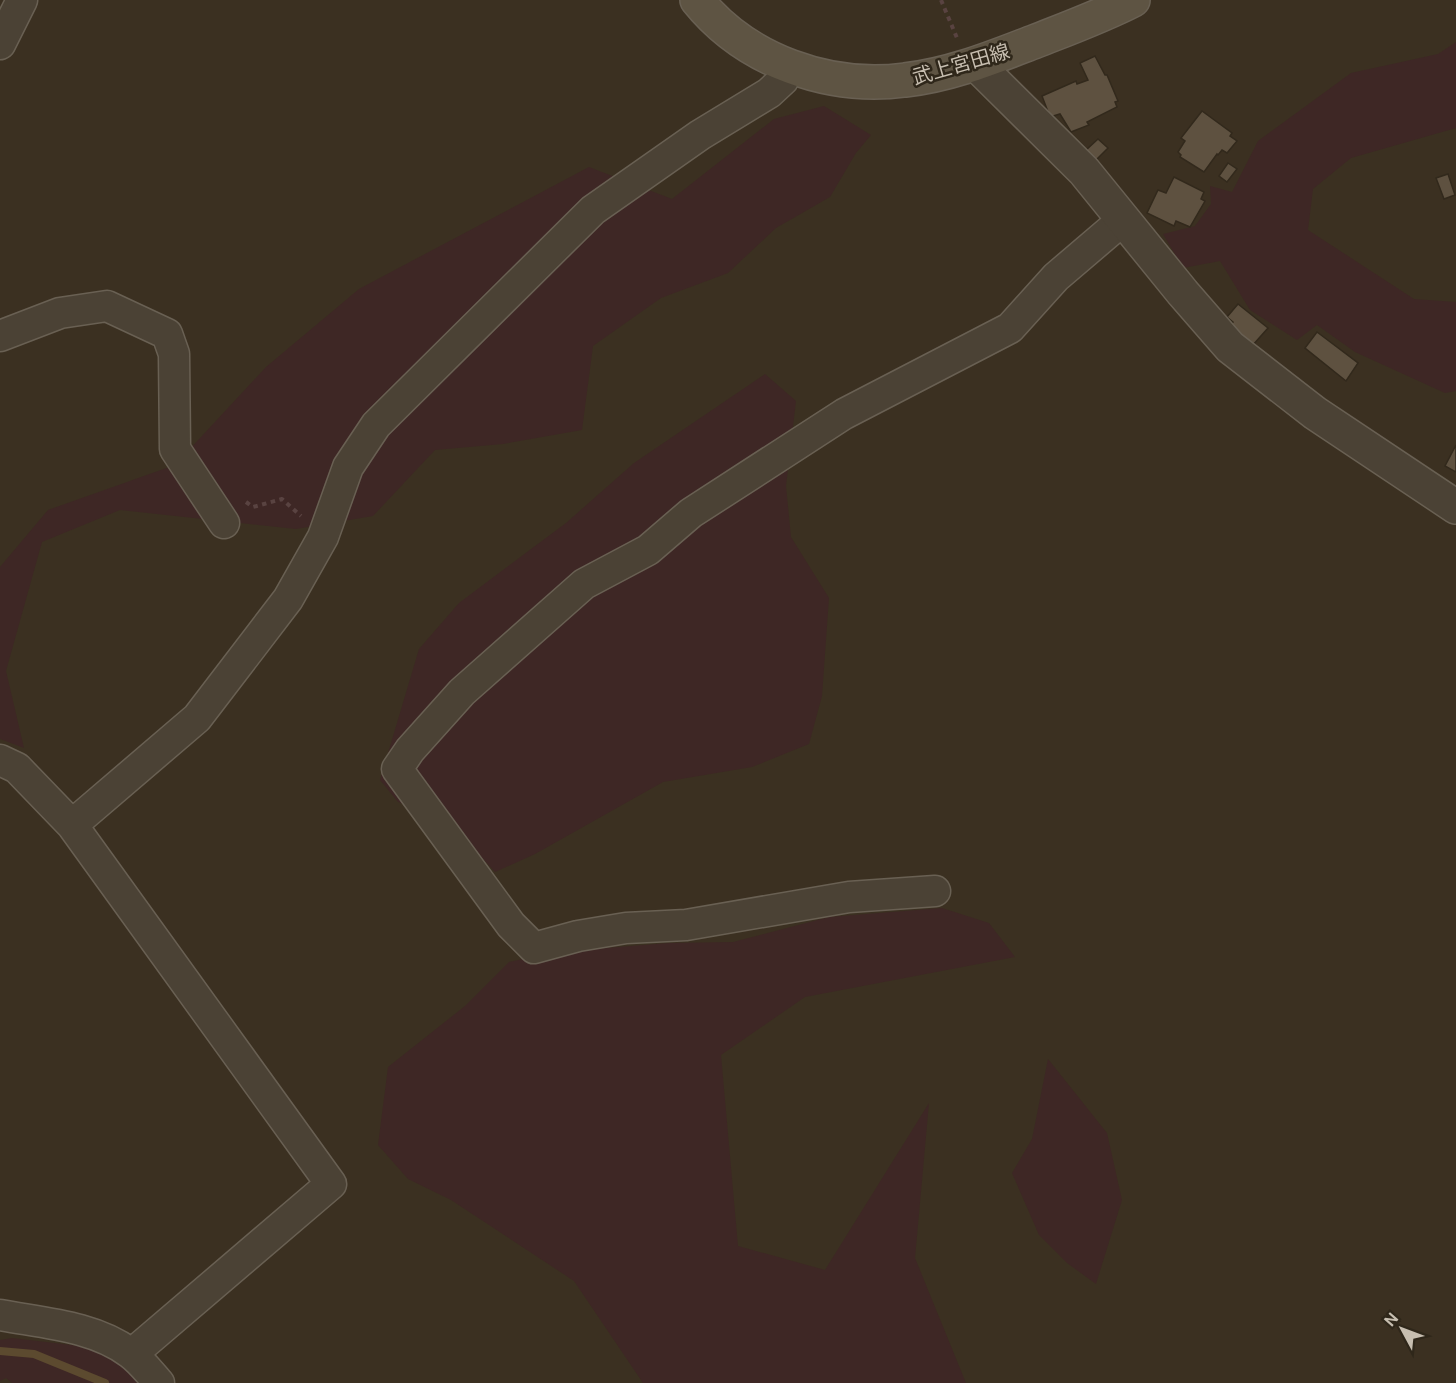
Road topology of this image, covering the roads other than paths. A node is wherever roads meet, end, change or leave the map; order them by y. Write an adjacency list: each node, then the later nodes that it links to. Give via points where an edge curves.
1 (22, 0): 4 (street)
2 (697, 0): 6 (main road, 武上宮田線, via 745,43)
3 (1133, 0): 5 (main road, 武上宮田線)
4 (0, 44)
5 (976, 64): 6 (main road, 武上宮田線, via 905,80 873,82 844,81); 7 (street, via 1063,147)
6 (789, 66): 12 (street, via 783,80 769,93 700,135 593,210 376,425 348,467 323,537 288,599 197,718)
7 (1124, 219): 9 (street, via 1230,347 1315,413); 13 (street, via 1056,277 1010,328 844,414 692,513 648,550 584,584 462,692 398,769 510,925 534,948 626,928 686,925 849,897)
8 (0, 336): 10 (street, via 60,313 107,306 167,334 174,354 175,449)
9 (1456, 507)
10 (224, 523)
11 (0, 760): 12 (street, via 17,768)
12 (72, 825): 15 (street, via 331,1184)
13 (935, 891)
14 (0, 1315): 15 (street, via 78,1330 117,1344)
15 (132, 1354): 16 (street)
16 (159, 1383)

